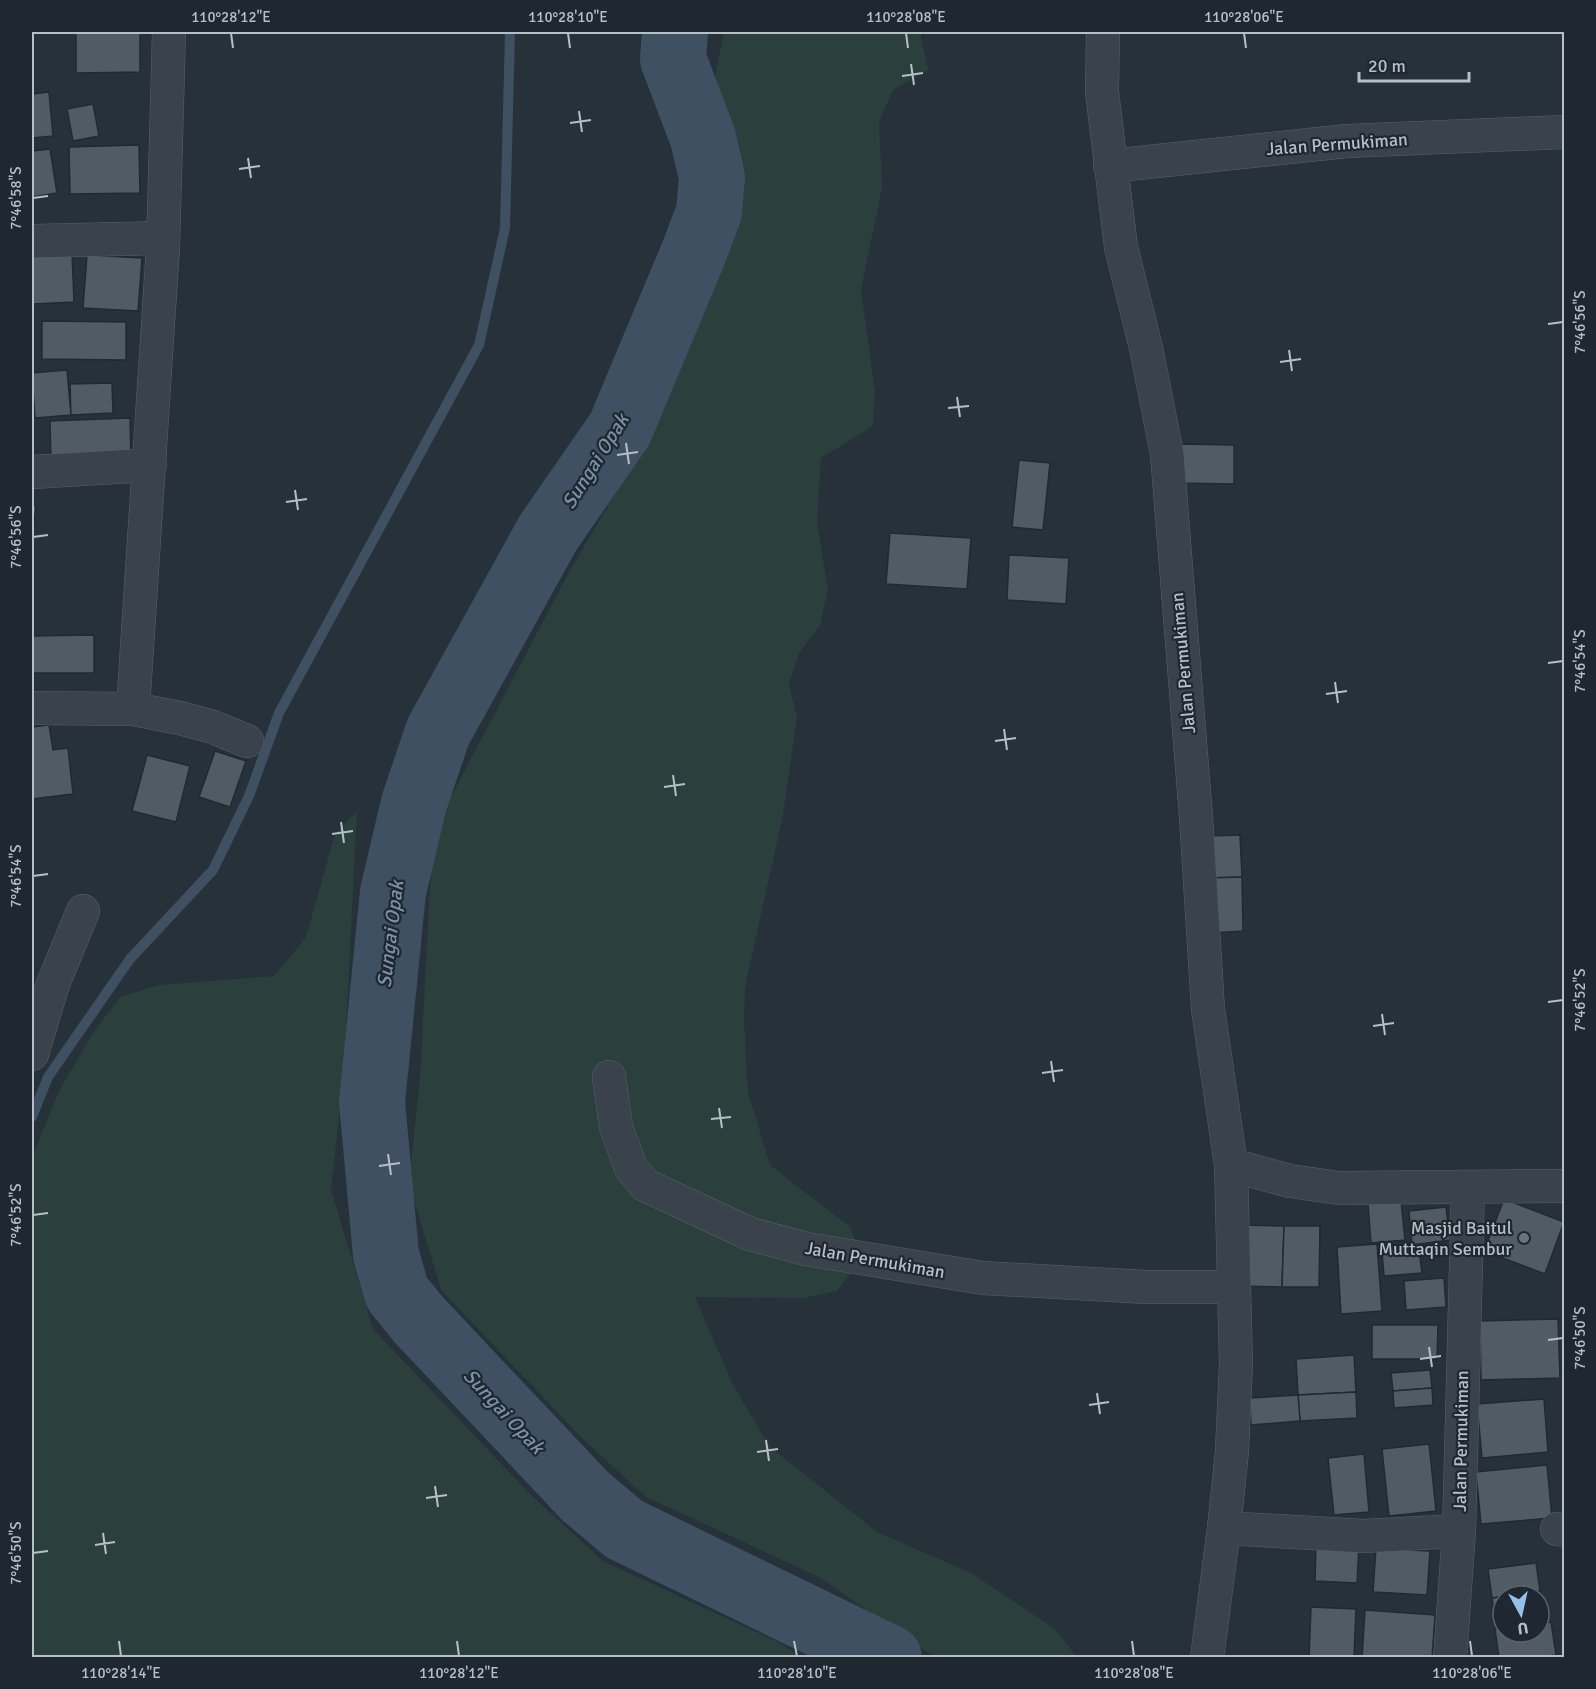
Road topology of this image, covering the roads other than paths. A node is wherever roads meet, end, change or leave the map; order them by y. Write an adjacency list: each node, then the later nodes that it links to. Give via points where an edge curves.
1 (169, 32): 5 (street)
2 (1103, 32): 4 (street, Jalan Permukiman, via 1102,92)
3 (1564, 132): 4 (street, Jalan Permukiman, via 1347,141)
4 (1110, 166): 15 (street, Jalan Permukiman, via 1121,247 1167,454 1208,1009)
5 (163, 238): 6 (street); 7 (street)
6 (32, 241)
7 (150, 465): 8 (street); 10 (street)
8 (32, 472)
9 (32, 708): 10 (street)
10 (133, 708): 11 (street, via 213,727)
11 (247, 741)
12 (83, 911): 13 (street, via 53,984)
13 (32, 1054)
14 (609, 1077): 18 (street, Jalan Permukiman, via 616,1127 632,1168 645,1185 750,1234 806,1249 983,1278 1146,1287)
15 (1231, 1165): 17 (street, via 1290,1181 1339,1188); 18 (street, Jalan Permukiman)
16 (1564, 1186): 17 (street)
17 (1467, 1188): 20 (street, Jalan Permukiman)
18 (1233, 1287): 19 (street, Jalan Permukiman, via 1236,1364)
19 (1224, 1528): 20 (street, Jalan Permukiman, via 1362,1536); 21 (street, Jalan Permukiman)
20 (1459, 1532): 22 (street)
21 (1207, 1658)
22 (1450, 1658)

